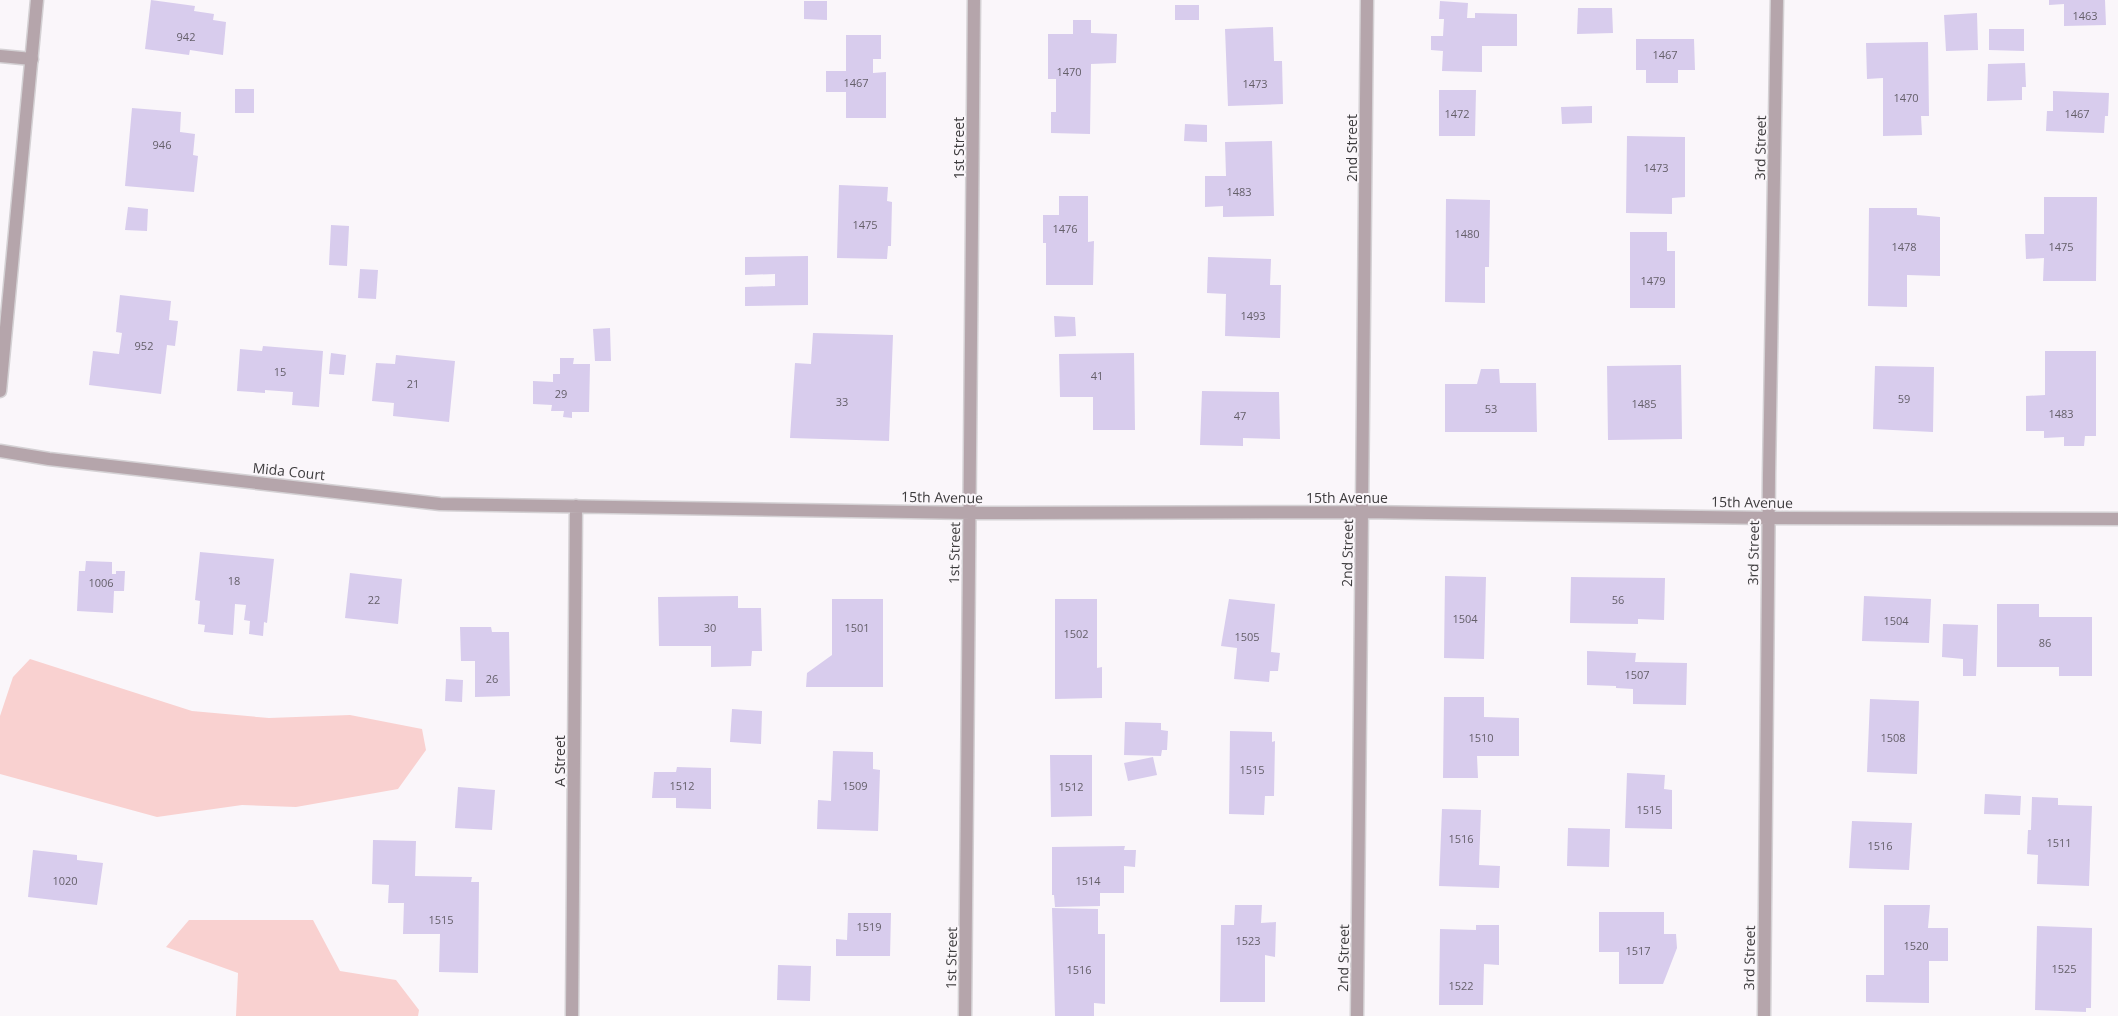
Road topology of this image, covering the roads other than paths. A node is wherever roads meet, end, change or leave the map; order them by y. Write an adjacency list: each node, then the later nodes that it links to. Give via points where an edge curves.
1 (37, 0): 6 (street)
2 (974, 0): 11 (street, 1st Street)
3 (1367, 0): 10 (street, 2nd Street)
4 (1777, 0): 12 (street, 3rd Street)
5 (0, 56): 6 (street)
6 (32, 60): 7 (street)
7 (0, 391)
8 (0, 451): 9 (street, Mida Court, via 440,504)
9 (576, 506): 11 (street, 15th Avenue); 14 (street, A Street)
10 (1363, 512): 11 (street, 15th Avenue); 12 (street, 15th Avenue); 16 (street, 2nd Street)
11 (970, 513): 15 (street, 1st Street)
12 (1769, 518): 13 (street, 15th Avenue); 17 (street, 3rd Street)
13 (2118, 519)
14 (572, 1016)
15 (965, 1016)
16 (1357, 1016)
17 (1764, 1016)

